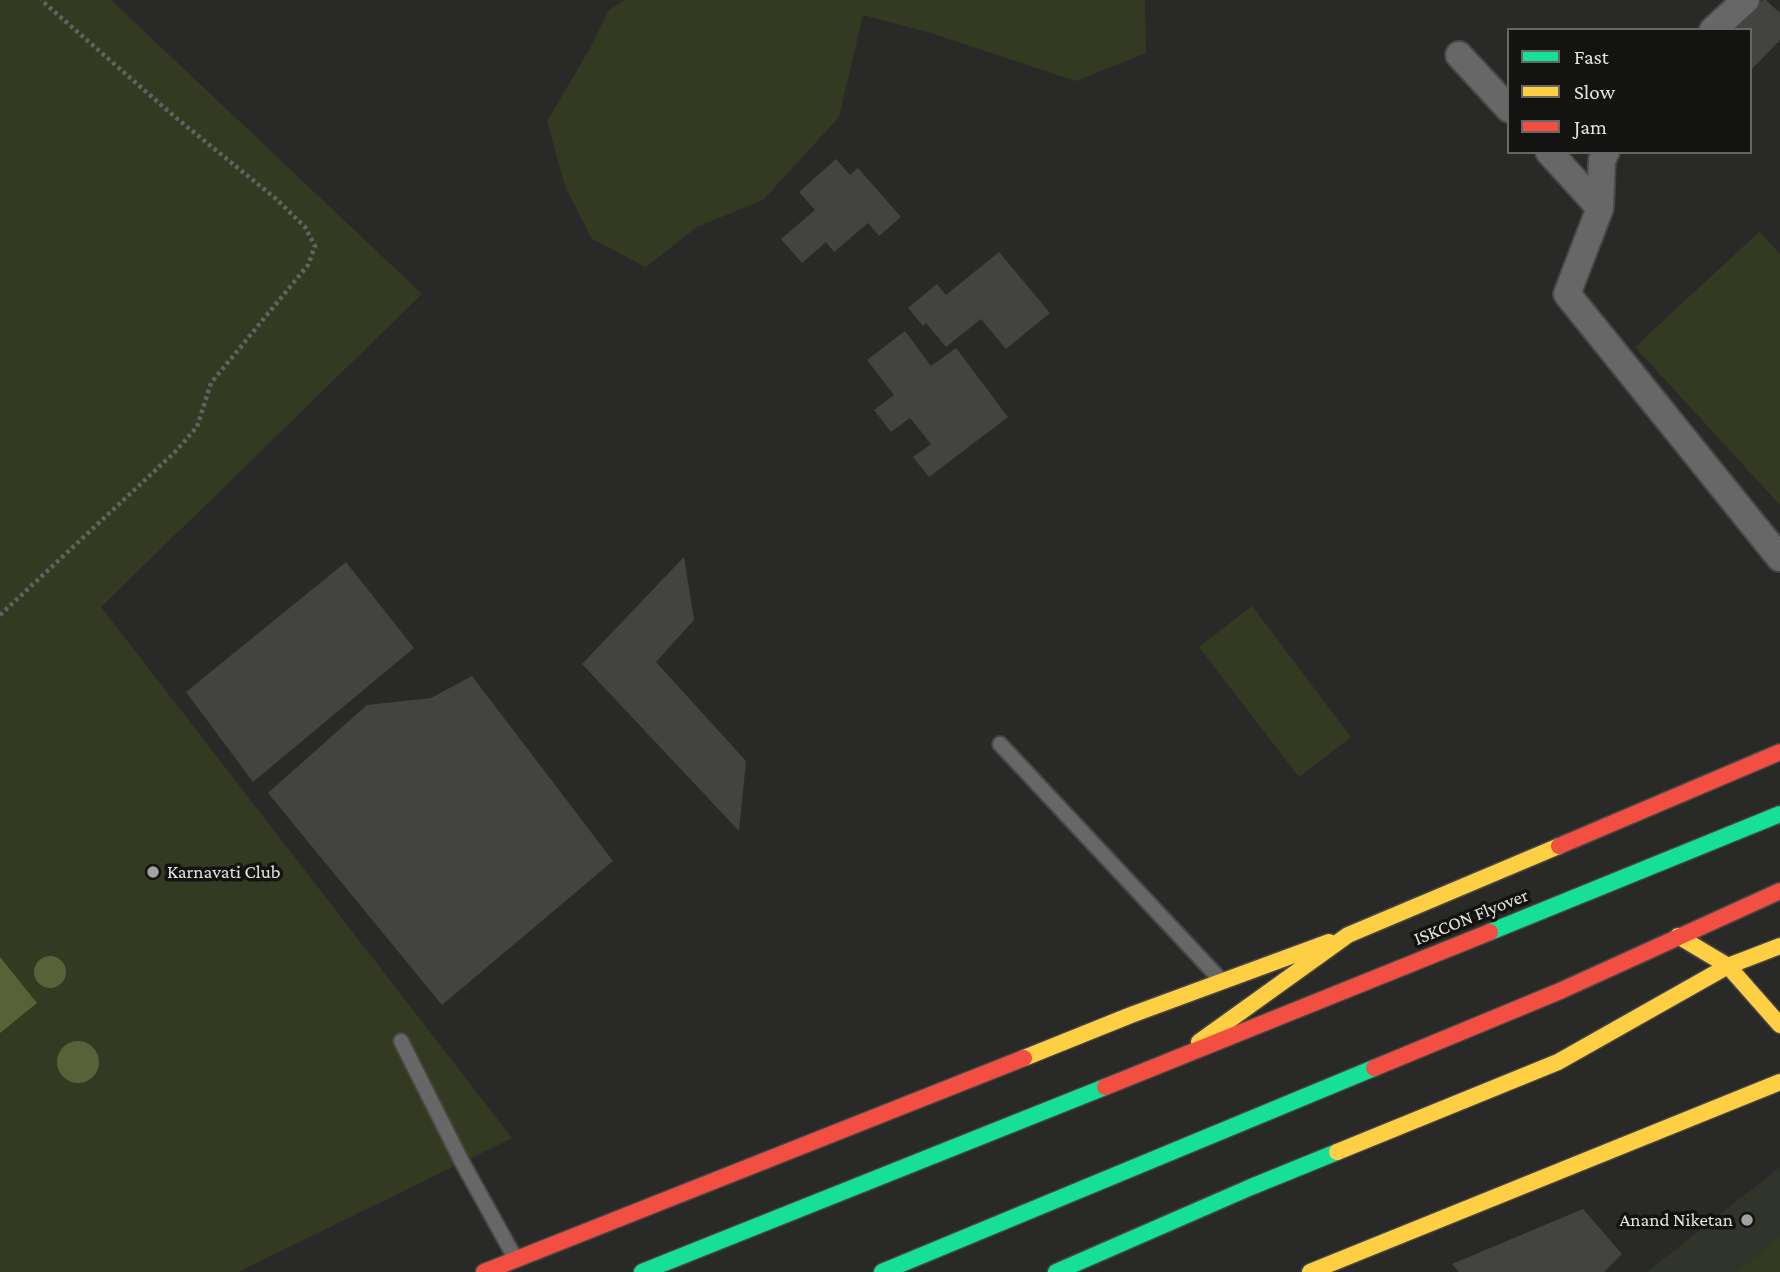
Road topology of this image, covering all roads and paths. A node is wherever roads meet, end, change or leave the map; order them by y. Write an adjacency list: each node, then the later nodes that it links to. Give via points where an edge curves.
1 (41, 0): 10 (path, via 275,198 305,227 316,246 308,265 211,383 197,427)
2 (1746, 0): 3 (street)
3 (1715, 28)
4 (1459, 55): 5 (street)
5 (1507, 107)
6 (1551, 154): 8 (street)
7 (1605, 154): 8 (street)
8 (1600, 208): 9 (street, via 1567,294)
9 (1780, 558)
10 (0, 615)
11 (1000, 744): 19 (lane)
12 (1780, 752): 15 (main road)
13 (1780, 814): 22 (main road, ISKCON Flyover)
14 (1780, 891): 16 (main road)
15 (1348, 935): 19 (main road); 22 (main road)
16 (1678, 936): 18 (main road); 27 (main road, via 1560,991)
17 (1780, 946): 18 (main road)
18 (1728, 967): 20 (main road); 28 (main road, via 1558,1062)
19 (1222, 981): 24 (main road)
20 (1780, 1025)
21 (401, 1041): 24 (lane)
22 (1177, 1058): 26 (main road)
23 (1780, 1082): 29 (main road)
24 (519, 1266): 25 (main road)
25 (484, 1272)
26 (642, 1272)
27 (882, 1272)
28 (1056, 1272)
29 (1310, 1272)

